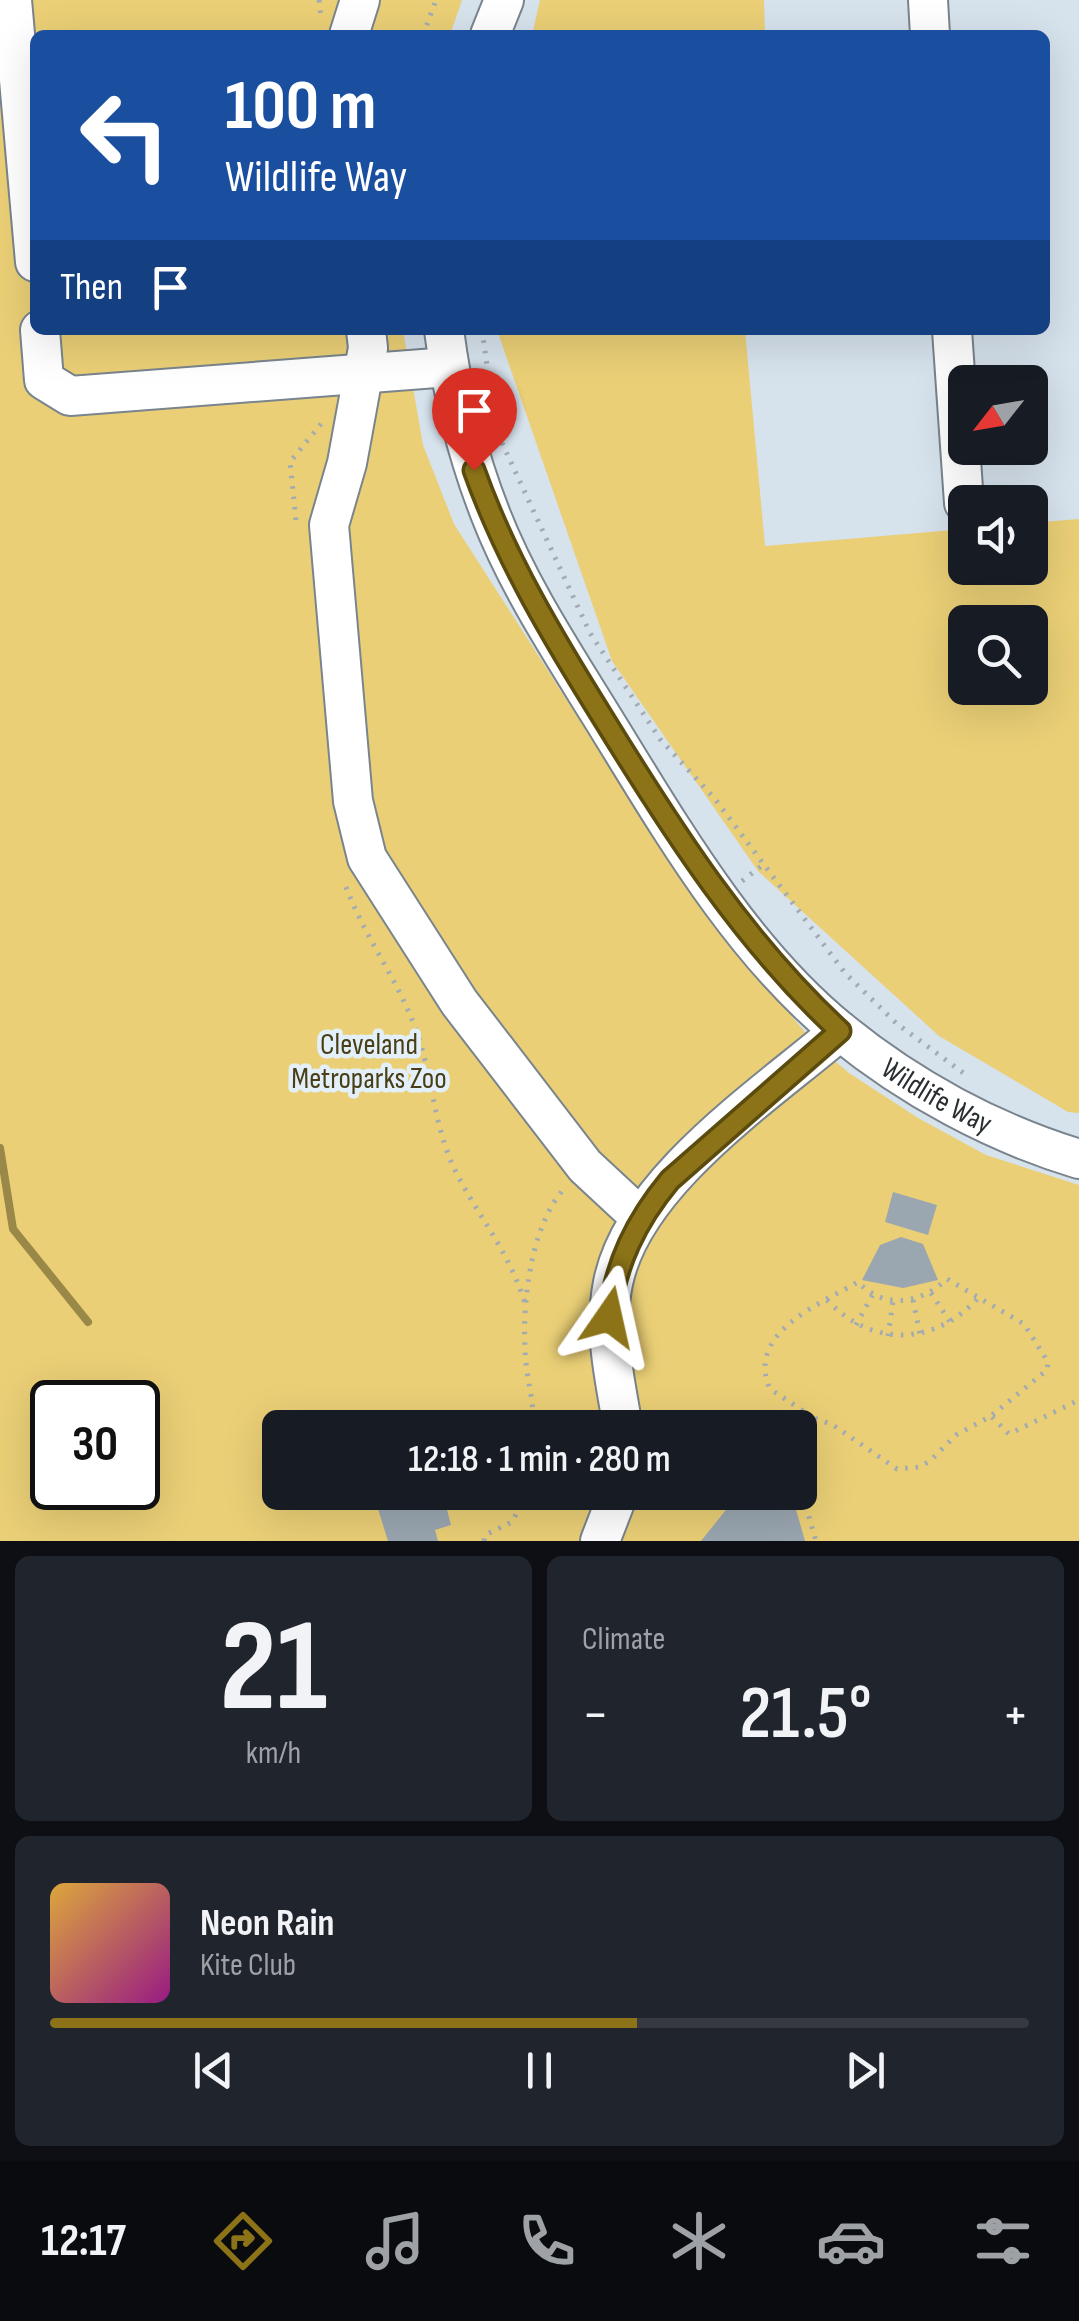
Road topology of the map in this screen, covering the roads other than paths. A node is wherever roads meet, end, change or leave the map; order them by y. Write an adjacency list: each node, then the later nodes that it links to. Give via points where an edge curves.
1 (12, 0): 8 (street)
2 (360, 0): 5 (street)
3 (504, 0): 6 (street)
4 (928, 0): 7 (street)
5 (351, 30)
6 (492, 30)
7 (930, 30)
8 (30, 205)
9 (40, 335): 14 (street, via 44,380 70,396)
10 (367, 335): 14 (street)
11 (445, 335): 13 (street, Wildlife Way)
12 (952, 335): 15 (street)
13 (449, 367): 14 (street); 16 (street, Wildlife Way, via 490,516 572,667 719,896 784,979)
14 (360, 375): 18 (street, via 329,525 352,800 367,858 459,1002 585,1166)
15 (963, 485)
16 (840, 1031): 17 (street, Wildlife Way, via 974,1118); 18 (street, via 670,1180)
17 (1079, 1160)
18 (640, 1218): 19 (street, via 613,1280 609,1317)
19 (620, 1410)
20 (611, 1510): 21 (street)
21 (600, 1541)

